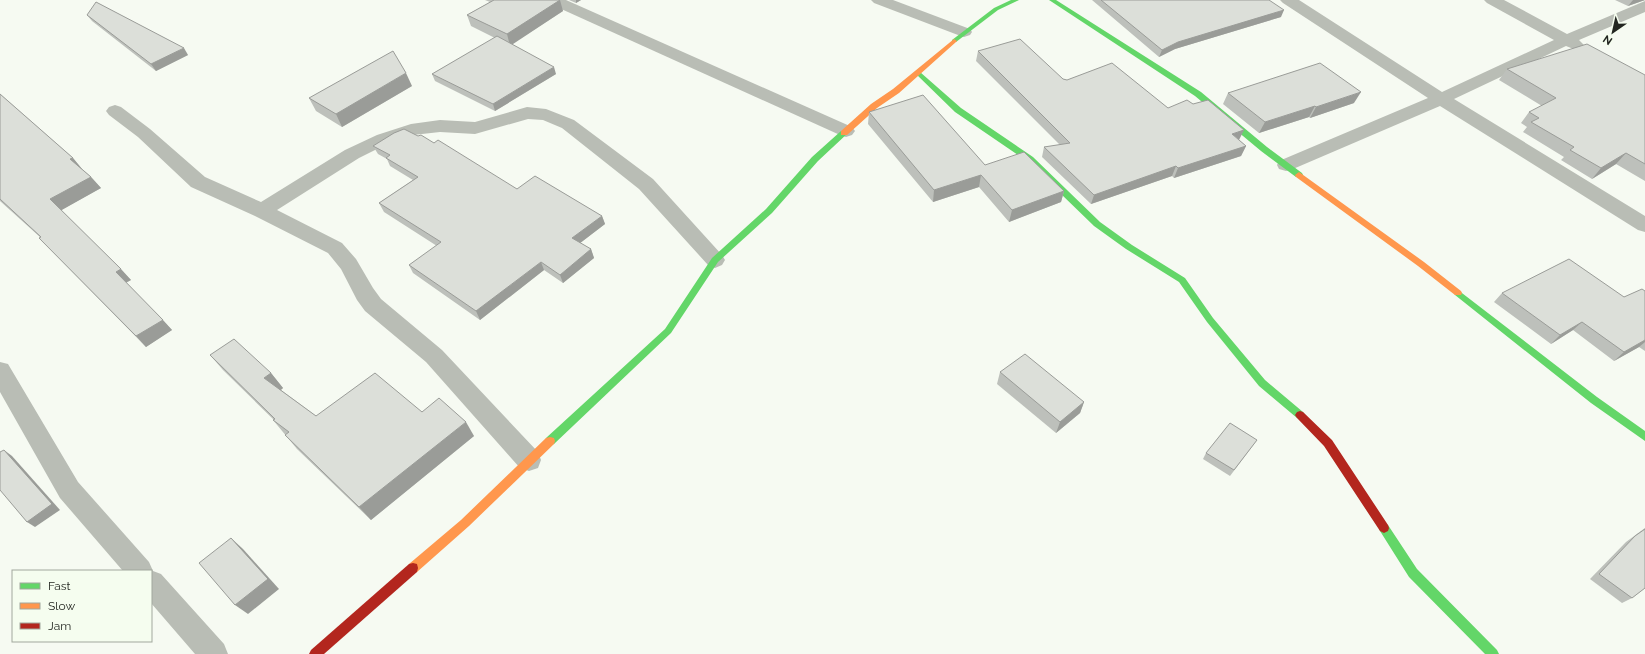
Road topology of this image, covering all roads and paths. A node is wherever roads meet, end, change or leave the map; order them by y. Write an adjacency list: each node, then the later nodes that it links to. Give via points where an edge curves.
1 (553, 0): 14 (street)
2 (879, 0): 8 (street)
3 (1016, 0): 8 (street, via 996,9)
4 (1052, 0): 15 (street, via 1198,94)
5 (1288, 0): 12 (street)
6 (1492, 0): 9 (street)
7 (1645, 6): 9 (street)
8 (964, 32): 11 (street)
9 (1566, 40): 10 (street); 12 (street)
10 (1592, 54)
11 (918, 73): 14 (street); 26 (street, via 958,110 1030,159 1098,224 1182,280 1210,320 1262,383 1297,412 1328,443 1412,573)
12 (1441, 99): 15 (street); 17 (street)
13 (115, 111): 16 (street, via 144,133 198,182)
14 (846, 131): 18 (street, via 815,159 769,211)
15 (1286, 165): 20 (street, via 1421,264)
16 (262, 211): 18 (street, via 352,154 383,139 412,130 440,126 475,128 526,113 546,115 568,124 646,184); 21 (street, via 335,248 349,264 373,305 434,356)
17 (1645, 225)
18 (715, 260): 21 (street, via 668,331)
19 (0, 371): 22 (street, via 69,490)
20 (1645, 437)
21 (529, 460): 25 (street, via 465,523)
22 (139, 570)
23 (152, 584): 24 (street)
24 (214, 654)
25 (315, 654)
26 (1493, 654)

